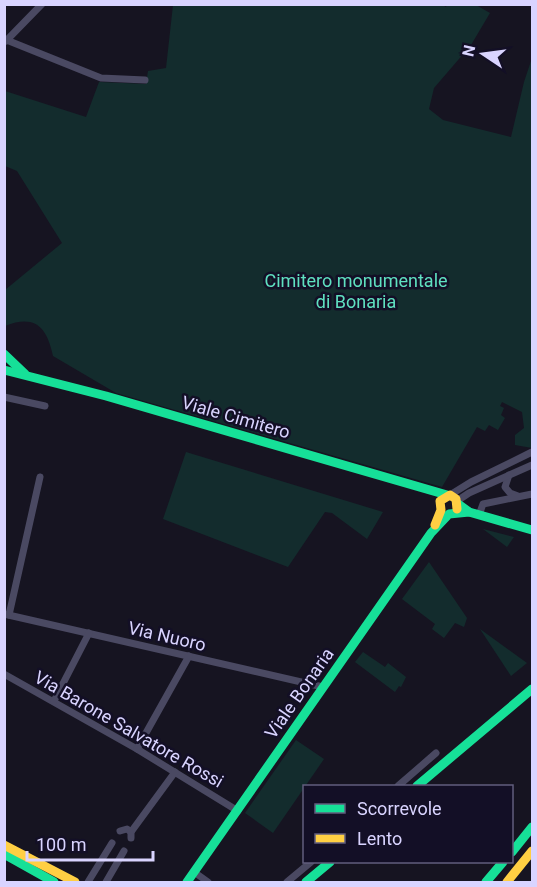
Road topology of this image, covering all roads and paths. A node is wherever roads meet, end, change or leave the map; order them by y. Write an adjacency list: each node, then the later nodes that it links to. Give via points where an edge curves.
1 (42, 4): 2 (street)
2 (6, 40): 3 (street, via 101,78)
3 (145, 80)
4 (4, 354): 6 (main road)
5 (4, 370): 6 (main road, Viale Cimitero)
6 (25, 374): 15 (main road, Viale Cimitero)
7 (4, 396): 8 (street)
8 (45, 406)
9 (532, 452): 15 (street, via 471,482)
10 (532, 465): 11 (street)
11 (509, 475): 14 (street, via 505,487); 15 (street)
12 (40, 477): 18 (street)
13 (532, 494): 14 (street)
14 (518, 496): 16 (street, via 483,504)
15 (448, 503): 16 (main road, Viale Cimitero); 22 (main road, Viale Bonaria)
16 (474, 513): 17 (main road)
17 (532, 530)
18 (7, 615): 19 (street, Via Nuoro)
19 (89, 633): 20 (street, Via Nuoro); 24 (street)
20 (189, 656): 22 (street, Via Nuoro); 25 (street)
21 (4, 674): 24 (street, Via Barone Salvatore Rossi)
22 (323, 687): 30 (main road, Viale Bonaria)
23 (532, 690): 29 (main road)
24 (54, 701): 25 (street, Via Barone Salvatore Rossi)
25 (137, 749): 27 (street, Via Barone Salvatore Rossi)
26 (436, 753): 28 (street)
27 (175, 772): 30 (street, Via Barone Salvatore Rossi); 32 (street, via 131,835 127,829)
28 (399, 785)
29 (418, 785)
30 (238, 811): 42 (main road, Viale Bonaria)
31 (532, 827): 36 (main road)
32 (120, 831)
33 (112, 843): 45 (street)
34 (4, 844): 44 (main road)
35 (124, 851): 46 (street)
36 (513, 851)
37 (532, 851): 53 (main road)
38 (4, 854): 43 (main road)
39 (309, 863): 50 (street)
40 (328, 863): 51 (main road)
41 (501, 863): 52 (main road)
42 (194, 872): 47 (main road, Viale Bonaria); 48 (main road, Viale Bonaria); 49 (street)
43 (54, 882)
44 (75, 882)
45 (88, 882)
46 (106, 882)
47 (182, 882)
48 (187, 882)
49 (208, 882)
50 (287, 882)
51 (306, 882)
52 (486, 882)
53 (507, 882)

